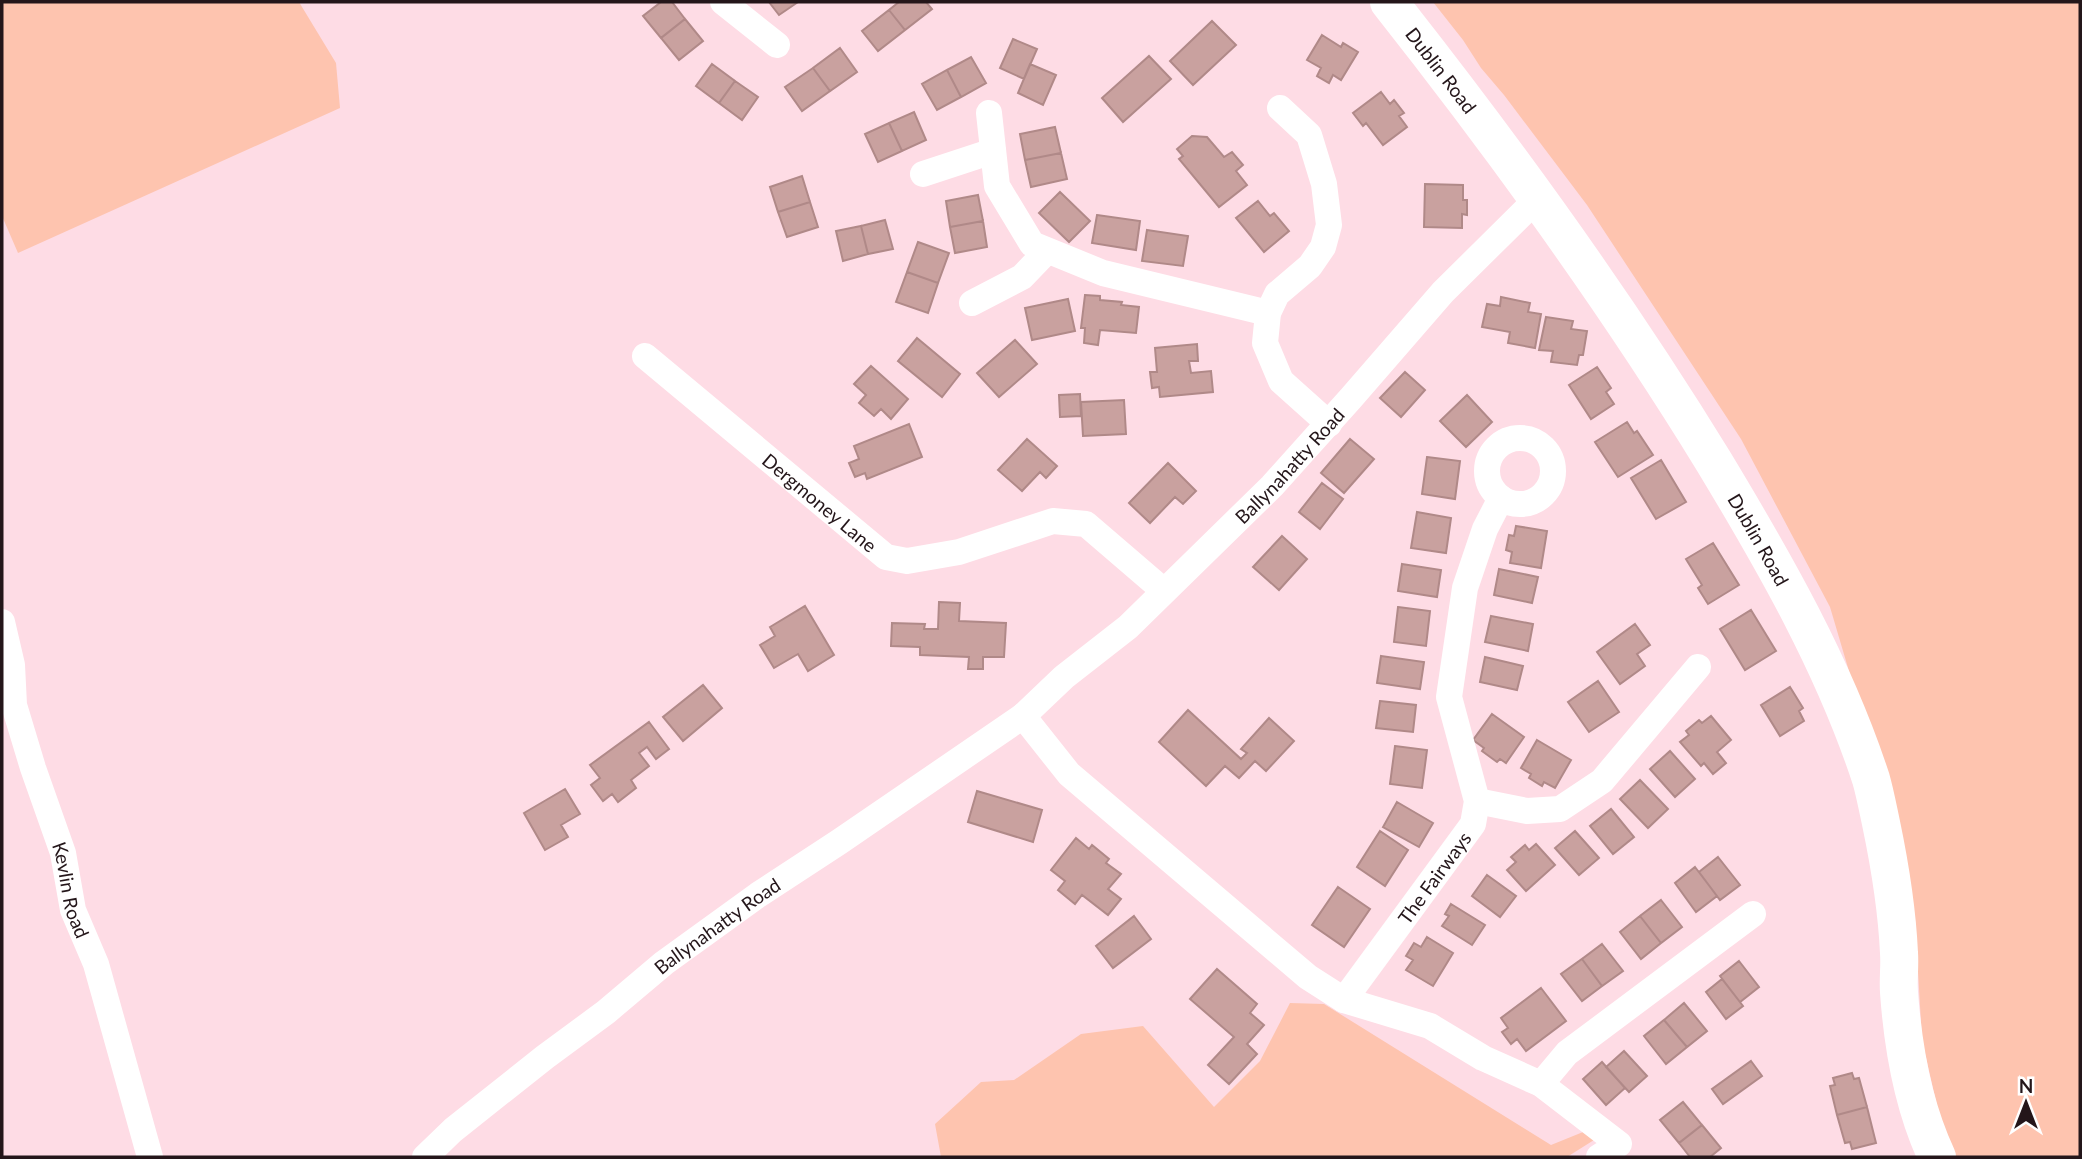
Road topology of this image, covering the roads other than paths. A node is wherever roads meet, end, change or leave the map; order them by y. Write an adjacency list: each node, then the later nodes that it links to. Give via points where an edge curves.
1 (723, 2): 3 (street)
2 (1389, 2): 8 (street, Dublin Road)
3 (777, 46)
4 (1280, 108): 11 (street, via 1309,135 1324,184 1329,225 1323,247 1310,266 1277,294)
5 (989, 113): 6 (street)
6 (993, 151): 7 (street); 9 (street, via 997,186 1032,244)
7 (923, 174)
8 (1538, 198): 13 (street, Ballynahatty Road, via 1443,292); 26 (street, Dublin Road, via 1664,380 1731,490 1773,561 1838,694 1871,780 1885,844 1896,915 1906,1051 1912,1086)
9 (1047, 251): 10 (street, via 1022,277); 11 (street, via 1103,273)
10 (972, 303)
11 (1268, 313): 13 (street, via 1265,343 1281,381)
12 (645, 356): 15 (street, Dergmoney Lane, via 886,557 907,561 958,552 1053,521 1086,524)
13 (1329, 424): 15 (street, Ballynahatty Road)
14 (1501, 498): 19 (street, via 1465,588 1449,697)
15 (1164, 591): 18 (street, Ballynahatty Road)
16 (2, 622): 23 (street, Kevlin Road, via 15,705 64,853 74,910 96,964)
17 (1698, 667): 19 (street, via 1602,780 1560,808 1527,811)
18 (1023, 716): 21 (street, via 1073,778 1308,977); 24 (street, Ballynahatty Road, via 664,963)
19 (1478, 801): 21 (street, The Fairways, via 1473,824)
20 (1752, 914): 22 (street, via 1567,1053)
21 (1345, 1000): 22 (street, via 1430,1026 1483,1058)
22 (1541, 1084): 25 (street, via 1619,1144)
23 (150, 1157)
24 (425, 1157)
25 (1599, 1157)
26 (1937, 1157)

